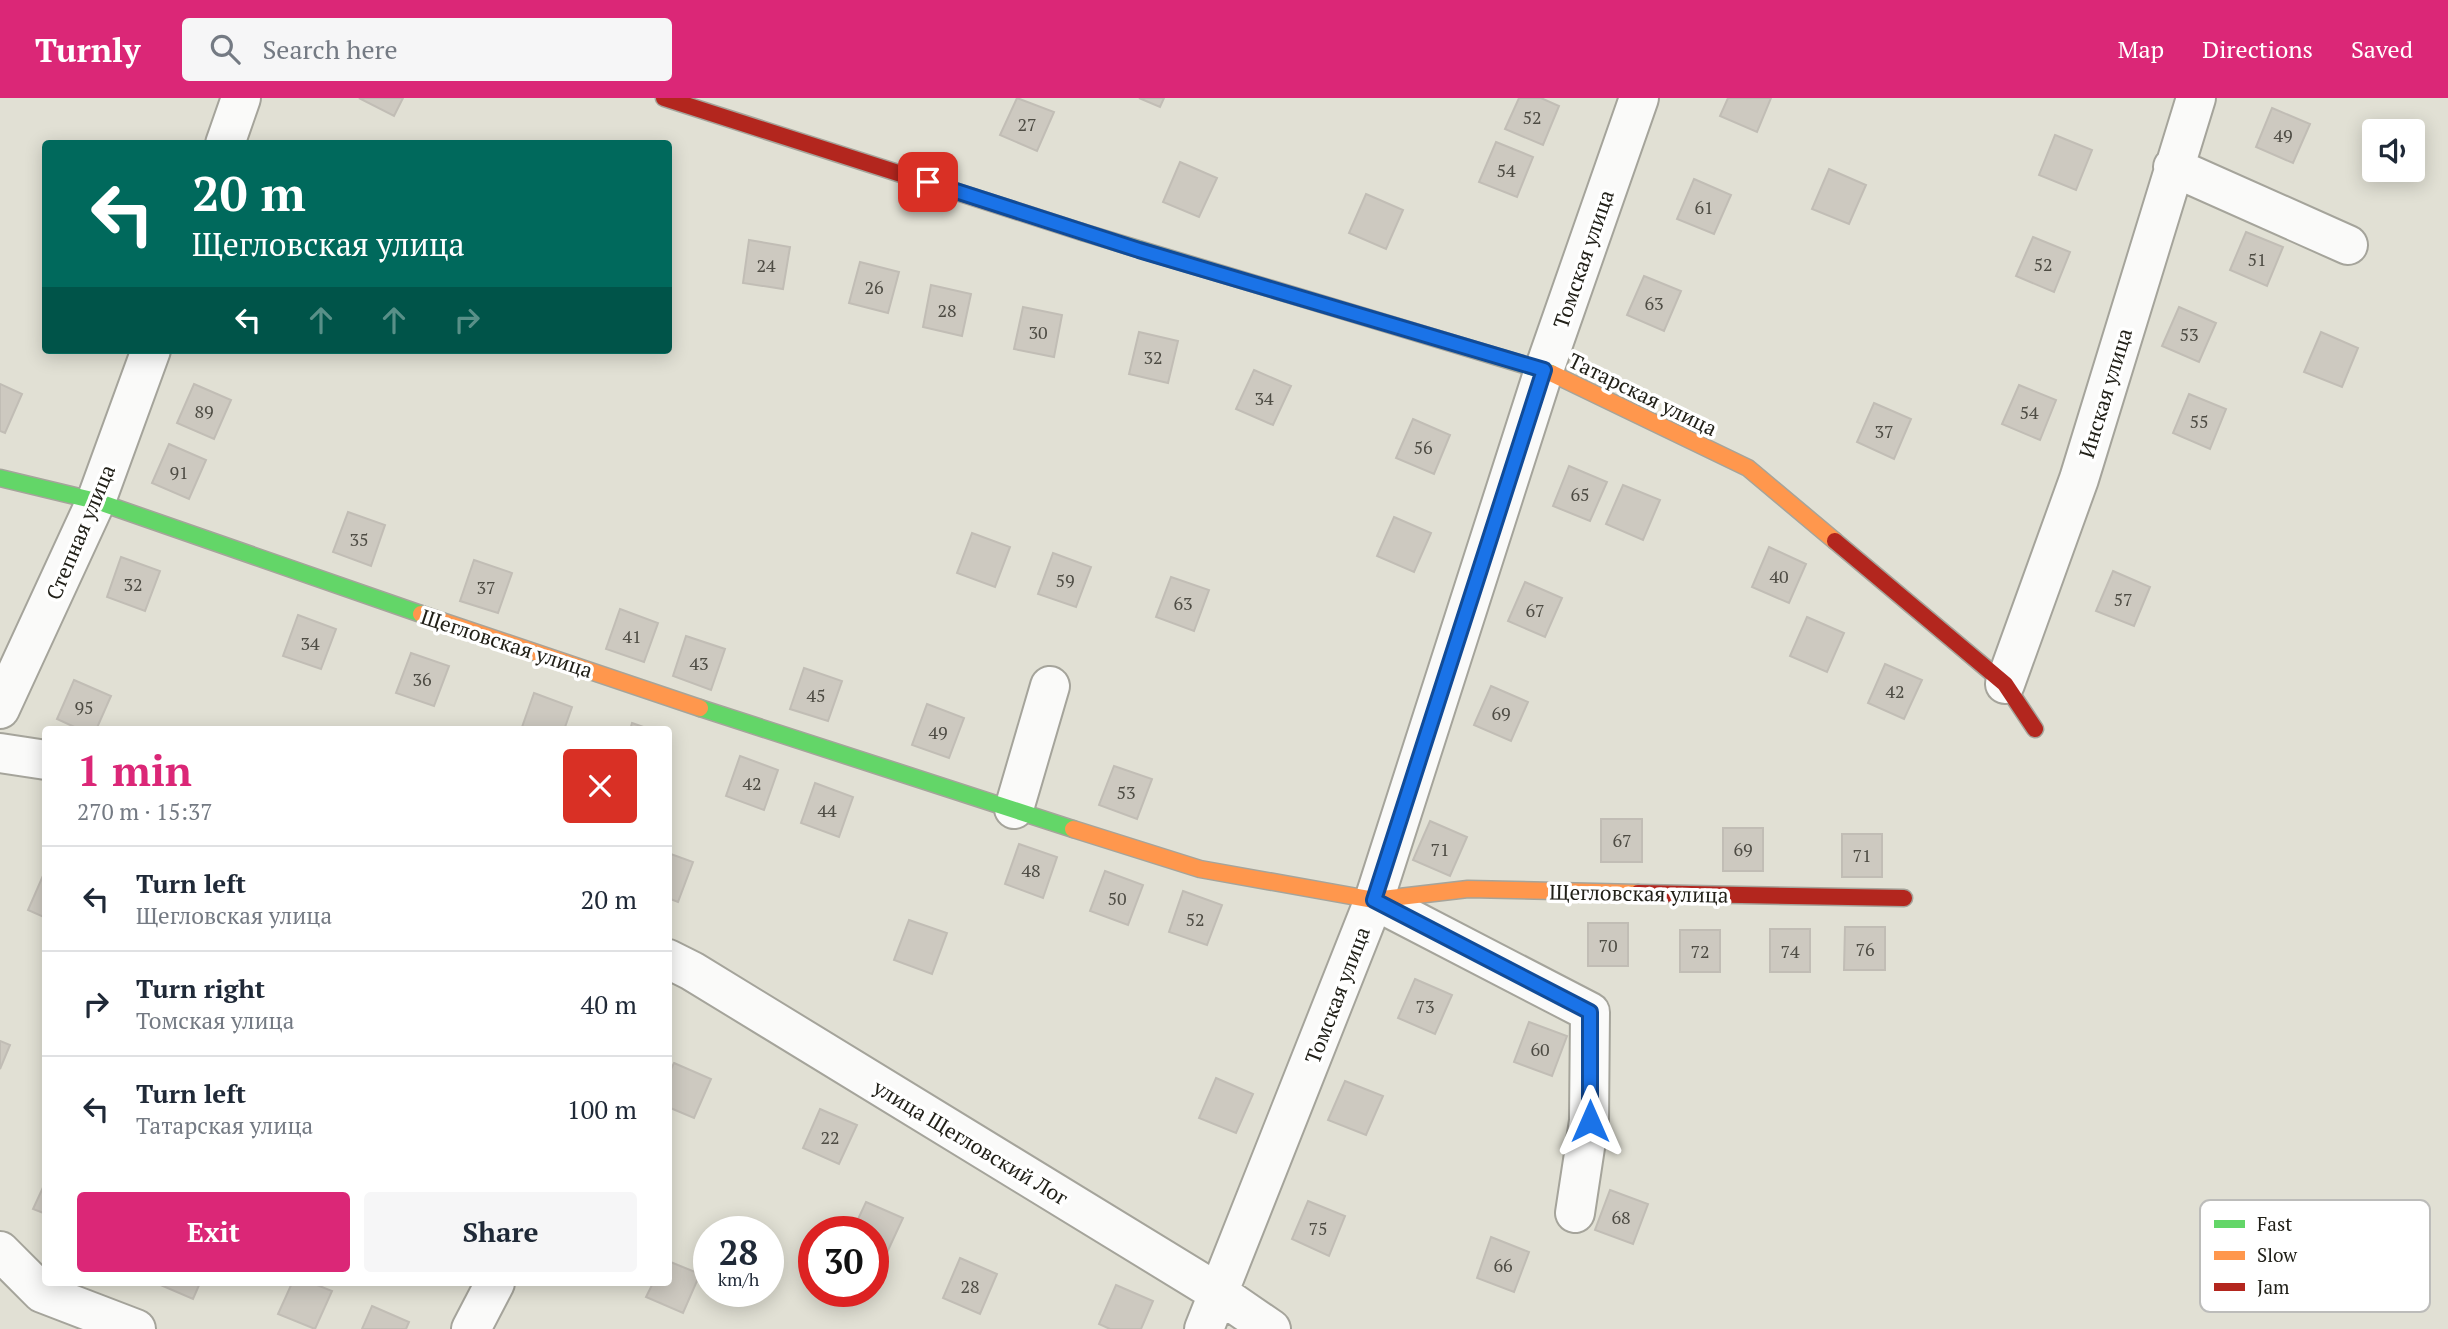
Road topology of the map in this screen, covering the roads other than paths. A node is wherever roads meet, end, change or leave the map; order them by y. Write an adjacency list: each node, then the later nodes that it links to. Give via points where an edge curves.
1 (241, 98): 5 (street)
2 (663, 98): 9 (street, Татарская улица, via 1139,250)
3 (1639, 98): 9 (street, Томская улица)
4 (2196, 98): 6 (street, Инская улица)
5 (226, 140)
6 (2173, 167): 7 (street); 12 (street, Инская улица, via 2080,479)
7 (2348, 246)
8 (150, 354): 11 (street, Степная улица)
9 (1544, 370): 12 (street, Татарская улица, via 1748,468); 20 (street, Томская улица)
10 (0, 478): 11 (street, Щегловская улица)
11 (96, 502): 14 (street, Степная улица); 18 (street, Щегловская улица)
12 (2005, 684): 15 (street, Татарская улица)
13 (1050, 686): 18 (street)
14 (0, 709)
15 (2035, 729)
16 (0, 753): 17 (street)
17 (42, 759)
18 (1014, 809): 20 (street, Щегловская улица, via 1200,869)
19 (1903, 898): 20 (street, Щегловская улица, via 1468,889)
20 (1374, 900): 22 (street, Щегловская улица, via 1590,1012 1590,1121); 25 (street, Томская улица)
21 (672, 961): 25 (street, улица Щегловский Лог)
22 (1575, 1213)
23 (0, 1251): 26 (street, via 42,1293)
24 (493, 1286): 27 (street)
25 (1220, 1294): 28 (street, Томская улица); 29 (street, улица Щегловский Лог)
26 (136, 1329)
27 (471, 1329)
28 (1204, 1329)
29 (1271, 1329)

